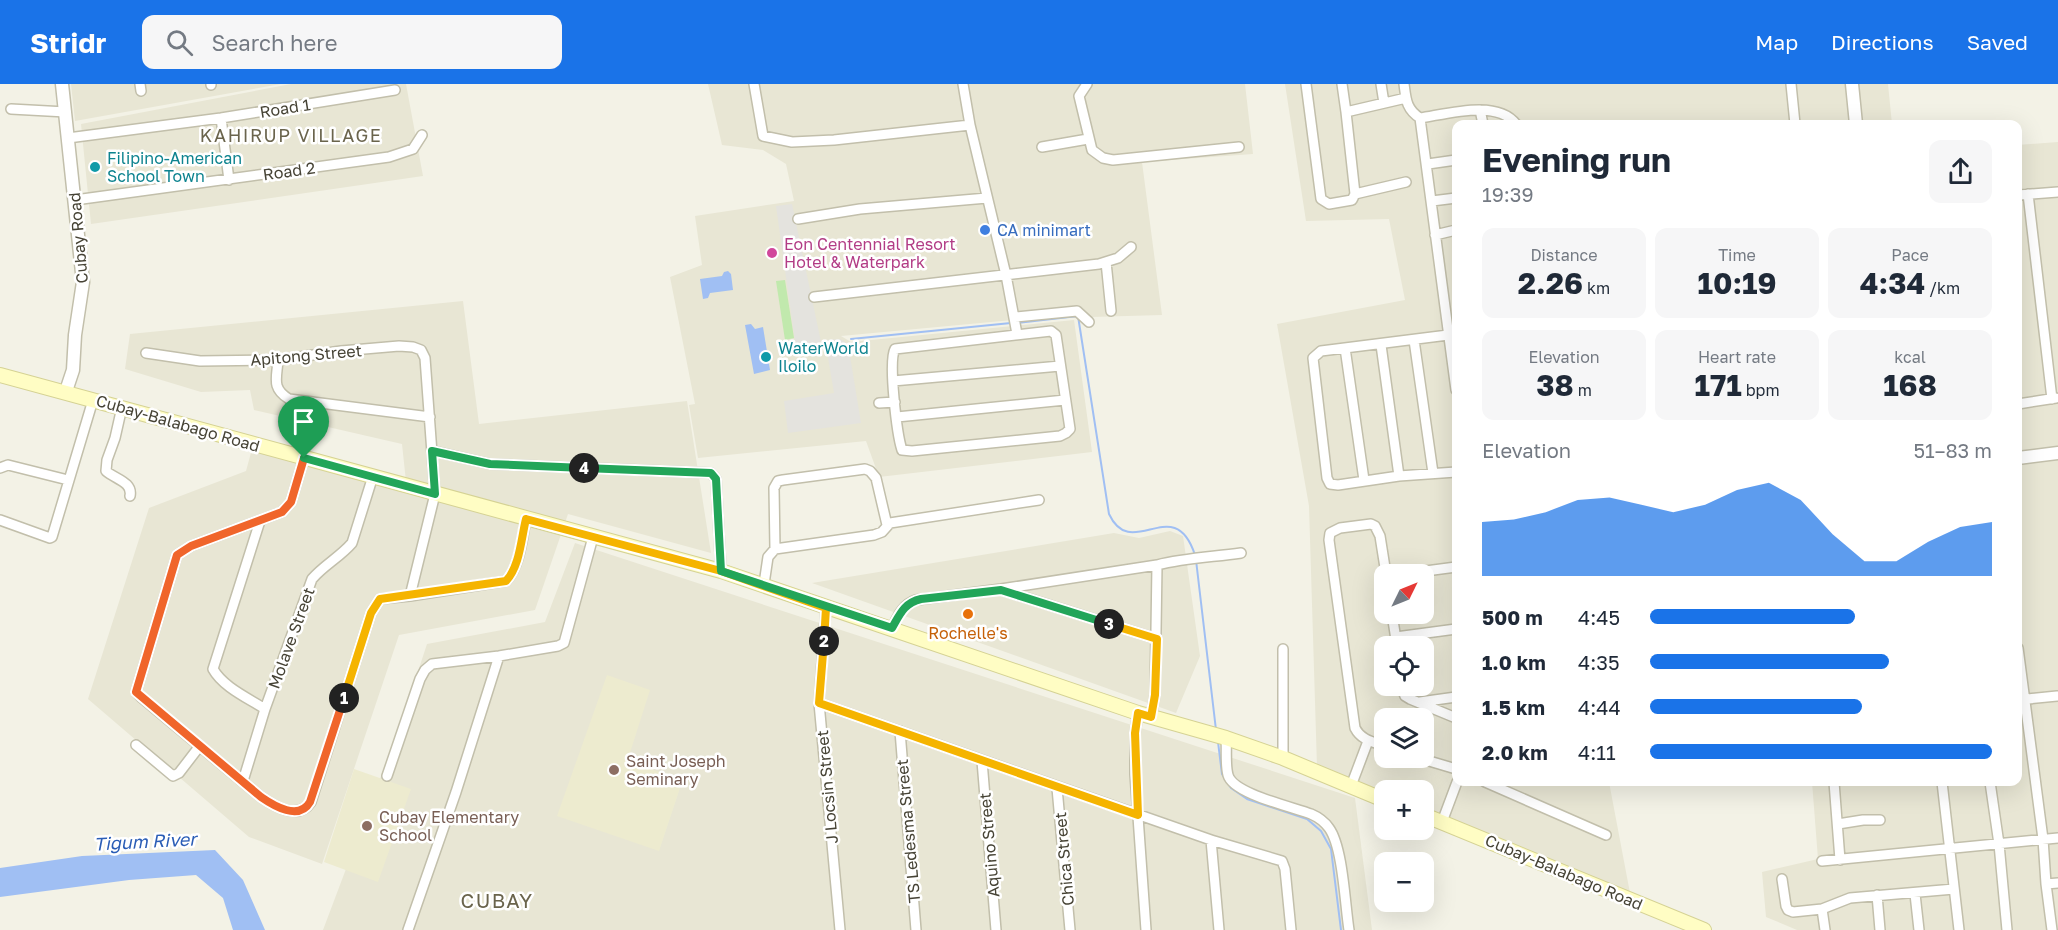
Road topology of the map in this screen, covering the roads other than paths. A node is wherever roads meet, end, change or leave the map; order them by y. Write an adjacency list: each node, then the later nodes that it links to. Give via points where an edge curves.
1 (62, 84): 16 (street, Cubay Road)
2 (754, 84): 24 (street, via 763,136 772,139 834,140)
3 (963, 84): 24 (street)
4 (1087, 84): 27 (street, via 1079,96)
5 (1306, 84): 35 (street, via 1321,199 1329,204 1352,200)
6 (1342, 84): 17 (street)
7 (1381, 84): 13 (street)
8 (1404, 84): 12 (street)
9 (1791, 84): 22 (street)
10 (1852, 84): 23 (street)
11 (395, 90): 18 (street, Road 1)
12 (1406, 98): 13 (street); 19 (street, via 1410,110)
13 (1384, 103): 17 (street)
14 (11, 109): 16 (street)
15 (1480, 110): 19 (street); 20 (street); 21 (street, via 1496,111)
16 (66, 112): 26 (street, Cubay Road)
17 (1346, 112): 35 (street)
18 (221, 118): 26 (street, Road 1); 32 (street)
19 (1420, 118): 31 (street)
20 (1482, 120)
21 (1512, 120)
22 (1795, 120)
23 (1856, 120)
24 (970, 125): 38 (street)
25 (422, 135): 32 (street, Road 2, via 413,149 389,157)
26 (68, 138): 40 (street, Cubay Road)
27 (1088, 139): 28 (street); 29 (street, via 1095,153 1113,160)
28 (1042, 147)
29 (1239, 147)
30 (1452, 161): 31 (street)
31 (1428, 164): 41 (street)
32 (229, 180): 40 (street, Road 2)
33 (1406, 182): 35 (street)
34 (2058, 192): 36 (street)
35 (1354, 194)
36 (2028, 194): 37 (street); 63 (street)
37 (2022, 195)
38 (987, 198): 42 (street, via 860,209); 47 (street)
39 (1452, 198): 41 (street)
40 (75, 200): 62 (street, Cubay Road, via 83,292)
41 (1432, 201): 44 (street)
42 (798, 219)
43 (1452, 231): 44 (street)
44 (1436, 235): 52 (street)
45 (1131, 247): 46 (street)
46 (1106, 262): 47 (street); 49 (street)
47 (1006, 275): 48 (street); 51 (street)
48 (814, 297)
49 (1111, 311)
50 (1089, 322): 51 (street, via 1077,311)
51 (1016, 325): 59 (street, via 1054,333); 61 (street, via 895,349)
52 (1452, 328)
53 (1452, 334): 54 (street)
54 (1414, 340): 55 (street); 78 (street)
55 (1381, 345): 56 (street); 80 (street)
56 (1345, 348): 82 (street); 82 (street, via 1322,351 1313,357 1327,478 1333,485)
57 (146, 353): 58 (street, Apitong Street, via 200,361)
58 (278, 360): 70 (street, via 276,387 289,399); 70 (street, Apitong Street, via 413,347 421,350 425,358)
59 (1060, 366): 61 (street); 65 (street)
60 (0, 375): 62 (main road, Cubay-Balabago Road)
61 (893, 381): 66 (street)
62 (66, 392): 64 (main road, Cubay-Balabago Road)
63 (2055, 398): 68 (street)
64 (93, 400): 69 (main road, Cubay-Balabago Road); 81 (street)
65 (1065, 400): 71 (street); 71 (street, via 1070,429 1060,435 912,451 902,450)
66 (895, 402): 67 (street); 71 (street)
67 (879, 403)
68 (2022, 403)
69 (122, 407): 74 (main road, Cubay-Balabago Road); 84 (street, via 106,471 128,485)
70 (430, 417): 72 (street)
71 (897, 417)
72 (432, 451): 83 (street); 97 (street, via 490,464 711,473 716,479)
73 (2058, 453): 75 (street)
74 (304, 458): 79 (main road, Cubay-Balabago Road); 88 (street, via 287,508)
75 (2022, 458)
76 (0, 468): 81 (street, via 8,465)
77 (1452, 472): 78 (street)
78 (1433, 473): 80 (street)
79 (373, 476): 83 (main road, Cubay-Balabago Road); 114 (street, Molave Street, via 352,543 312,579)
80 (1399, 476): 82 (street)
81 (68, 480): 87 (street, via 52,537)
82 (1364, 480)
83 (435, 494): 86 (main road, Cubay-Balabago Road); 100 (street)
84 (130, 496)
85 (1039, 500): 89 (street)
86 (526, 519): 90 (main road, Cubay-Balabago Road); 100 (street, via 515,566 506,581)
87 (0, 520)
88 (260, 521): 114 (street, via 213,669 225,684); 123 (street, via 191,546 177,555 136,692)
89 (887, 525): 91 (street, via 874,535); 91 (street, via 876,478 870,471 778,481 774,488)
90 (593, 537): 97 (main road, Cubay-Balabago Road); 107 (street, via 564,643)
91 (775, 549): 98 (street, via 768,557)
92 (1241, 553): 94 (street)
93 (1384, 564): 120 (street, via 1375,526 1340,528 1330,533 1353,717 1358,734)
94 (1157, 565): 99 (street); 105 (street)
95 (1452, 568): 96 (street)
96 (1434, 570)
97 (721, 571): 98 (main road, Cubay-Balabago Road)
98 (764, 584): 101 (main road, Cubay-Balabago Road)
99 (1001, 590): 102 (street, via 909,602); 105 (street)
100 (410, 596): 129 (street, via 380,599 371,613 308,807 297,812 281,809)
101 (826, 608): 102 (main road, Cubay-Balabago Road); 113 (street, J Locsin Street)
102 (892, 628): 116 (main road, Cubay-Balabago Road)
103 (1452, 630): 104 (street)
104 (1424, 636)
105 (1157, 639): 116 (street, via 1155,695)
106 (1283, 649): 124 (street)
107 (499, 656): 128 (street, via 432,664 425,670); 158 (street)
108 (1405, 696): 112 (street)
109 (2057, 696): 111 (street)
110 (1452, 698): 112 (street)
111 (2022, 700)
112 (1418, 702): 117 (street)
113 (819, 703): 118 (street); 159 (street, J Locsin Street)
114 (265, 709): 129 (street, Molave Street)
115 (2022, 712): 145 (street)
116 (1144, 715): 119 (main road, Cubay-Balabago Road); 138 (street, via 1135,743)
117 (1452, 716)
118 (900, 731): 125 (street); 160 (street, TS Ledesma Street)
119 (1216, 736): 124 (main road, Cubay-Balabago Road); 166 (street, via 1228,776 1237,787 1320,818 1330,829 1337,845)
120 (1368, 741): 121 (street); 130 (street)
121 (1374, 743)
122 (136, 745): 123 (street, via 173,776)
123 (199, 747): 129 (street)
124 (1283, 758): 130 (main road, Cubay-Balabago Road)
125 (982, 761): 136 (street); 161 (street, Aquino Street)
126 (1434, 762): 127 (street)
127 (1452, 768)
128 (387, 776)
129 (243, 781)
130 (1351, 786): 137 (main road, Cubay-Balabago Road)
131 (1456, 786): 141 (street)
132 (1494, 786): 143 (street)
133 (1834, 786): 142 (street)
134 (1942, 786): 148 (street)
135 (1991, 786): 147 (street)
136 (1057, 788): 138 (street); 162 (street, Chica Street)
137 (1374, 796)
138 (1138, 815): 146 (street); 163 (street)
139 (1434, 819): 141 (main road, Cubay-Balabago Road)
140 (1880, 820): 142 (street)
141 (1442, 822): 167 (main road, Cubay-Balabago Road)
142 (1838, 824): 149 (street)
143 (1606, 835)
144 (2058, 838): 145 (street)
145 (2043, 839): 147 (street); 153 (street)
146 (1211, 840): 164 (street); 165 (street, via 1282,861)
147 (1999, 844): 148 (street); 172 (street)
148 (1949, 848): 149 (street); 154 (street)
149 (1840, 860): 150 (street)
150 (1822, 861)
151 (1782, 879): 157 (street, via 1788,910)
152 (2058, 883): 153 (street)
153 (2046, 884): 173 (street)
154 (1954, 889): 155 (street); 171 (street)
155 (1915, 894): 156 (street); 170 (street)
156 (1877, 895): 157 (street, via 1850,898); 169 (street)
157 (1822, 909): 168 (street)
158 (408, 930)
159 (840, 930)
160 (916, 930)
161 (996, 930)
162 (1070, 930)
163 (1146, 930)
164 (1218, 930)
165 (1291, 930)
166 (1349, 930)
167 (1704, 930)
168 (1824, 930)
169 (1880, 930)
170 (1919, 930)
171 (1959, 930)
172 (2007, 930)
173 (2052, 930)

